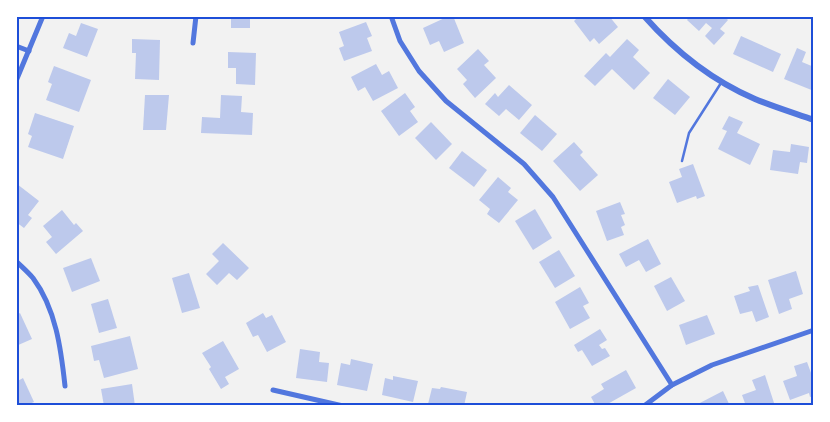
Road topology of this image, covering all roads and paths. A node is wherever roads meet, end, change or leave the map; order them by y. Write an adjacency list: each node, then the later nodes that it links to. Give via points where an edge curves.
1 (43, 16): 7 (street)
2 (196, 16): 5 (street)
3 (391, 16): 14 (street, via 400,41 435,89 524,164 553,197)
4 (644, 16): 9 (street, via 686,56)
5 (193, 43)
6 (16, 46): 7 (street)
7 (29, 51): 8 (street)
8 (16, 80)
9 (722, 82): 10 (street, via 767,104); 11 (lane, via 689,133)
10 (814, 120)
11 (682, 161)
12 (16, 261): 15 (street, via 33,278 48,304 60,341)
13 (814, 330): 14 (street, via 712,365)
14 (672, 385): 18 (street)
15 (65, 386)
16 (273, 390): 17 (street)
17 (343, 406)
18 (644, 406)

